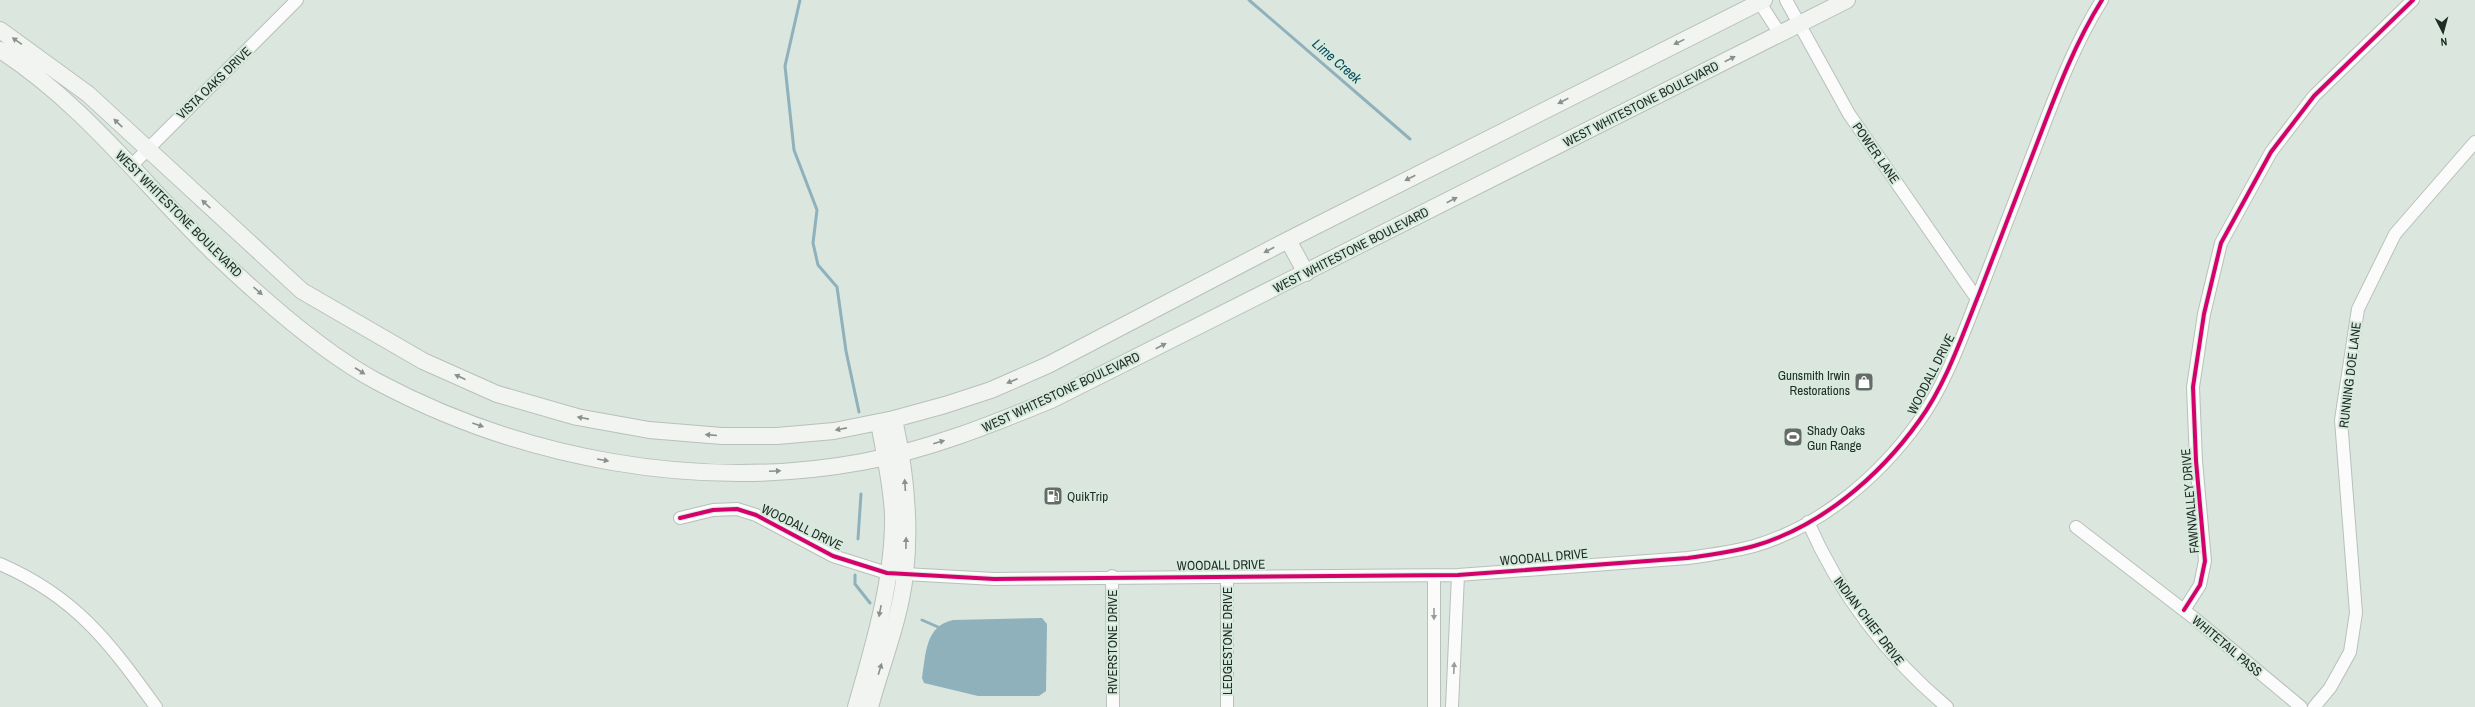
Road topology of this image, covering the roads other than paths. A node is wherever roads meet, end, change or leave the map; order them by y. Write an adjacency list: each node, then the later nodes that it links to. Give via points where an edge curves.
1 (297, 0): 12 (street, VISTA OAKS DRIVE)
2 (1786, 0): 7 (street, POWER LANE)
3 (1847, 0): 7 (main road, WEST WHITESTONE BOULEVARD)
4 (2102, 0): 16 (street, WOODALL DRIVE, via 2079,41 2056,94)
5 (2413, 0): 30 (street, FAWNVALLEY DRIVE, via 2314,96 2271,152 2221,243 2204,314 2193,387 2196,461 2205,561 2200,585)
6 (1760, 1): 9 (street); 14 (main road, WEST WHITESTONE BOULEVARD, one-way to 14)
7 (1798, 24): 9 (main road, WEST WHITESTONE BOULEVARD); 16 (street, POWER LANE, via 1849,114)
8 (0, 30): 12 (main road, WEST WHITESTONE BOULEVARD, one-way to 8, via 88,94)
9 (1780, 34): 15 (main road, WEST WHITESTONE BOULEVARD, one-way to 9)
10 (0, 50): 13 (main road, WEST WHITESTONE BOULEVARD, via 50,87)
11 (2475, 142): 40 (street, RUNNING DOE LANE, via 2395,234 2358,309 2342,420 2356,613 2350,652 2330,688)
12 (146, 149): 13 (street, VISTA OAKS DRIVE); 17 (main road, WEST WHITESTONE BOULEVARD, one-way to 12, via 834,431 777,436 722,436 649,430 584,418 497,394 423,361 302,291)
13 (131, 166): 19 (main road, WEST WHITESTONE BOULEVARD, one-way to 19, via 215,254 289,319 327,349 374,380 441,413 518,439 592,458 671,470 736,473 806,470)
14 (1288, 240): 15 (main road); 17 (main road, WEST WHITESTONE BOULEVARD, one-way to 17, via 1048,365 991,390)
15 (1306, 273): 18 (main road, WEST WHITESTONE BOULEVARD, one-way to 15, via 978,430 1051,400)
16 (1977, 299): 21 (street, WOODALL DRIVE, via 1961,340 1920,420 1891,456 1852,493)
17 (887, 420): 18 (main road); 19 (main road)
18 (902, 453): 19 (main road, WEST WHITESTONE BOULEVARD); 25 (main road, one-way to 18, via 907,516)
19 (885, 457): 24 (main road, via 893,516)
20 (680, 518): 24 (street, WOODALL DRIVE, via 712,510 737,509 756,515 833,556)
21 (1808, 522): 28 (street, WOODALL DRIVE, via 1755,546 1723,553); 38 (street, INDIAN CHIEF DRIVE, via 1839,585 1902,666)
22 (2076, 527): 30 (street, WHITETAIL PASS)
23 (0, 564): 31 (street, via 41,584 91,622)
24 (888, 573): 25 (street, WOODALL DRIVE); 32 (main road, one-way to 32)
25 (905, 574): 29 (street, WOODALL DRIVE, via 994,578); 33 (main road, one-way to 25)
26 (1227, 575): 27 (street, WOODALL DRIVE); 29 (street, WOODALL DRIVE); 35 (street, LEDGESTONE DRIVE)
27 (1434, 575): 28 (street, WOODALL DRIVE); 36 (street, one-way to 36)
28 (1458, 575): 37 (street, one-way to 28)
29 (1112, 576): 34 (street, RIVERSTONE DRIVE)
30 (2184, 610): 39 (street, WHITETAIL PASS)
31 (156, 707)
32 (856, 707)
33 (870, 707)
34 (1112, 707)
35 (1227, 707)
36 (1434, 707)
37 (1452, 707)
38 (1947, 707)
39 (2301, 707)
40 (2314, 707)

